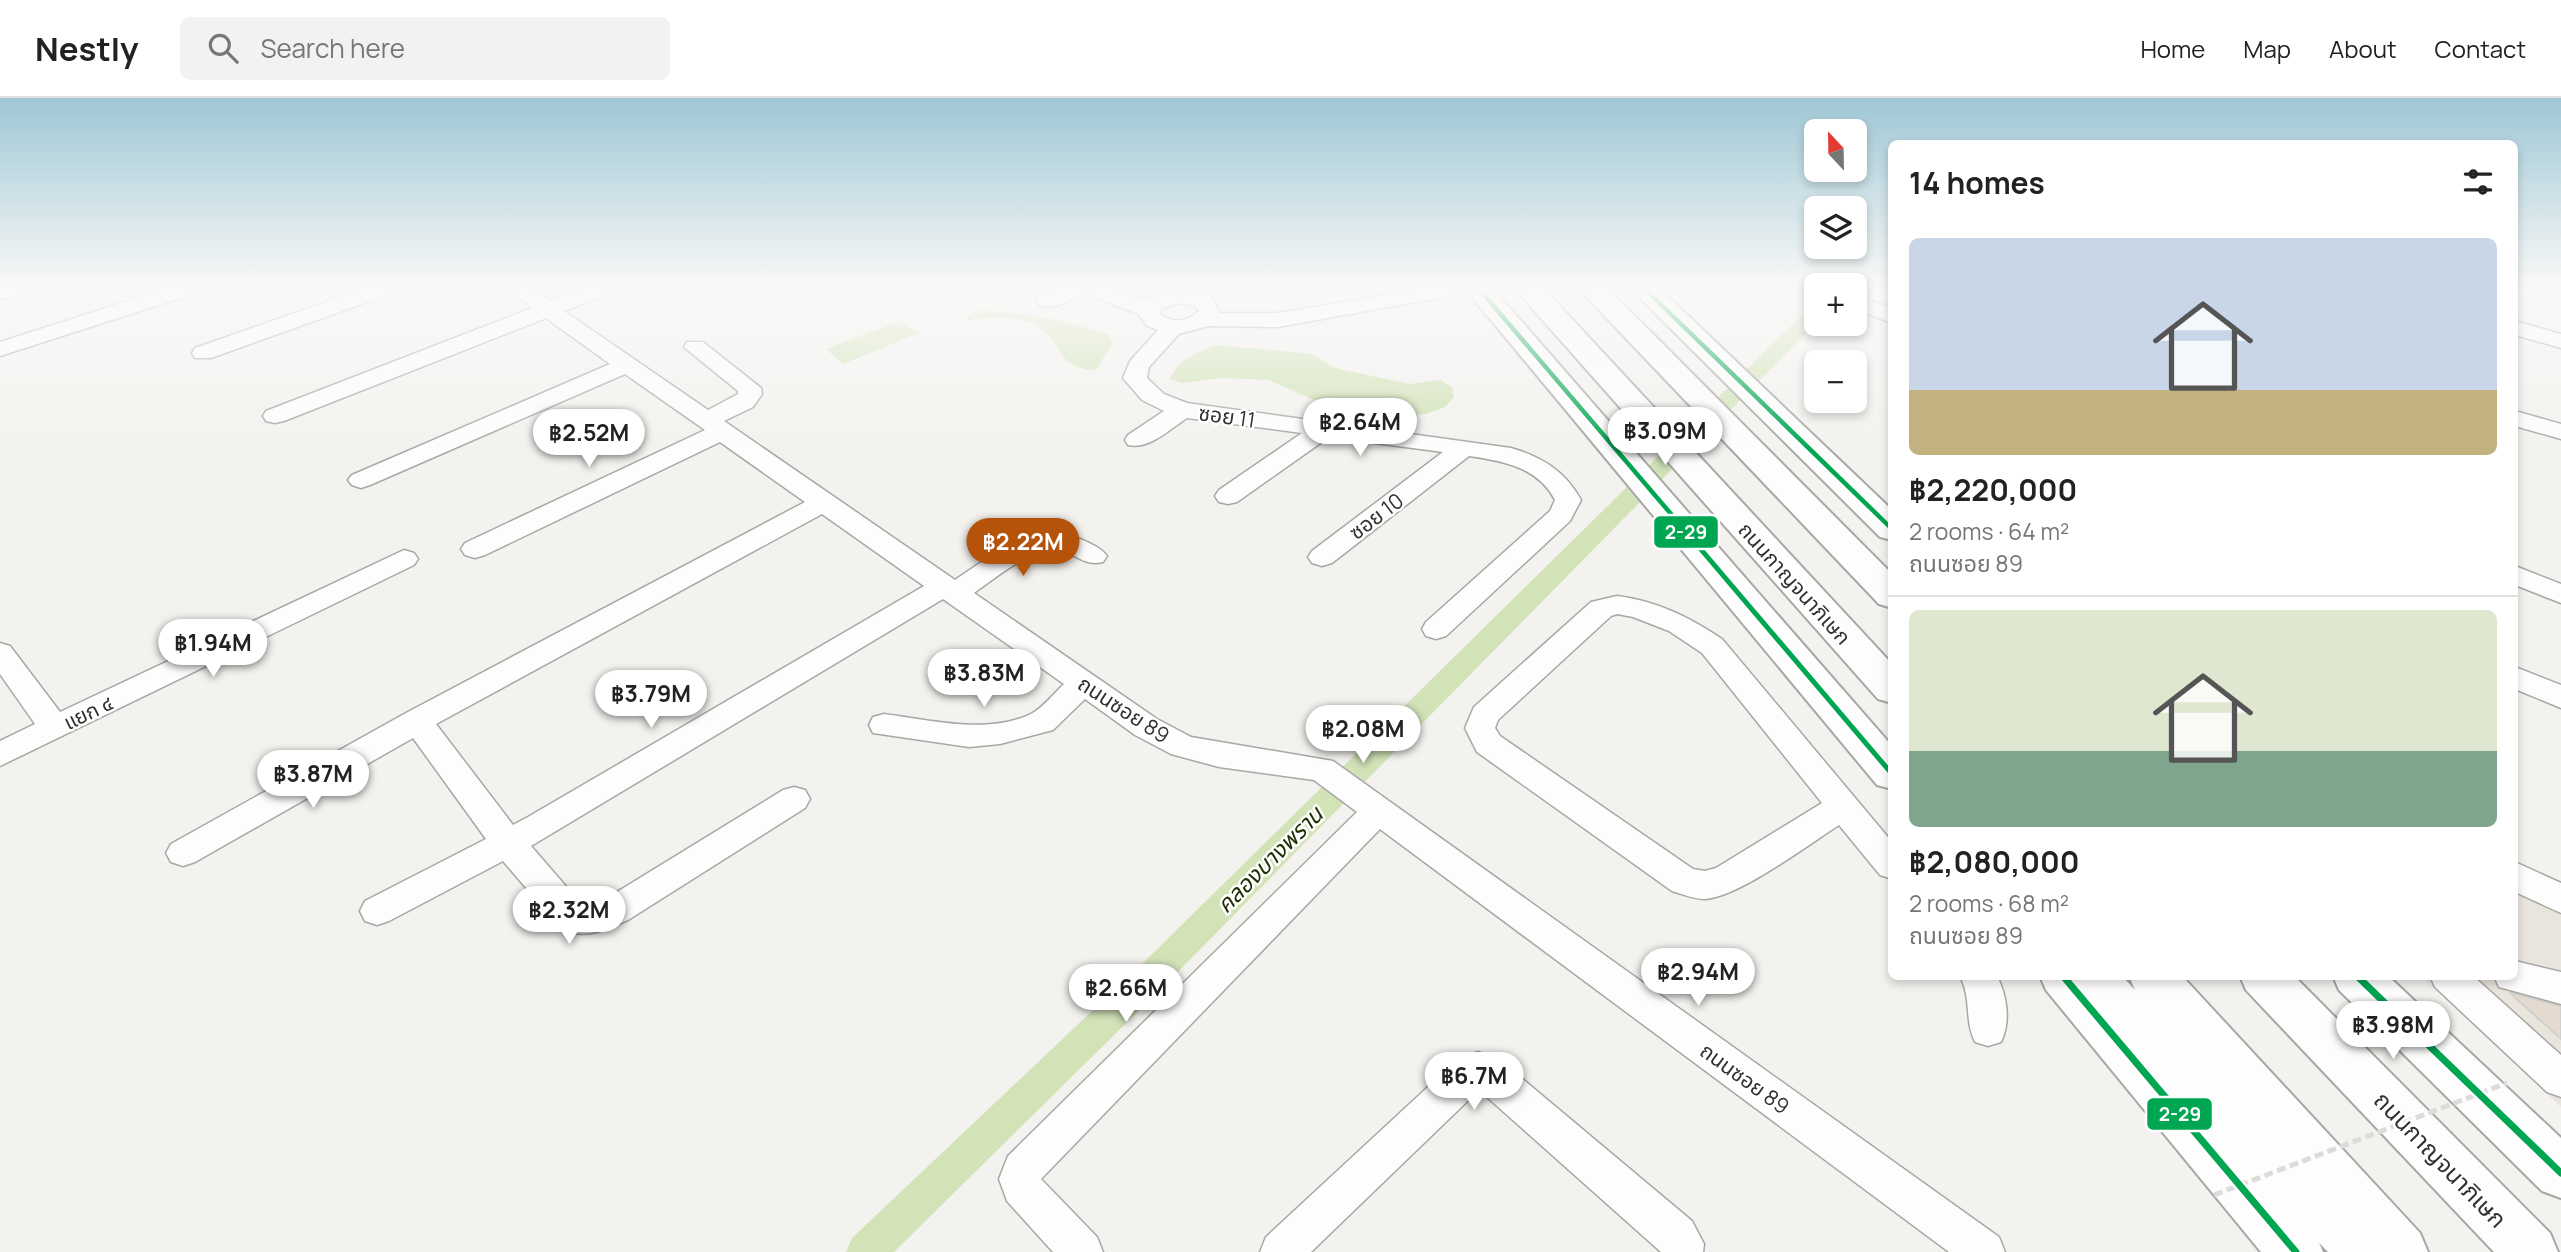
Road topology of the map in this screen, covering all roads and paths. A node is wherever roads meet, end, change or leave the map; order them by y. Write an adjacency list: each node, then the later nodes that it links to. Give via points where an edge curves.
1 (229, 344): 10 (street)
2 (459, 344): 15 (street)
3 (597, 344): 11 (street, ถนนซอย 89)
4 (1157, 344): 13 (street, ซอย 11, via 1138,366 1135,378 1156,401)
5 (1525, 344): 46 (main road)
6 (1578, 344): 40 (main road, ถนนกาญจนาภิเษก)
7 (1647, 344): 22 (main road)
8 (1702, 344): 26 (main road)
9 (695, 347): 17 (street, via 749,388 745,402)
10 (203, 353)
11 (627, 365): 17 (street, ถนนซอย 89); 23 (street)
12 (2518, 399): 14 (street)
13 (1183, 410): 18 (street, ซอย 11); 20 (street)
14 (2561, 411)
15 (275, 416)
16 (2518, 419): 19 (street)
17 (715, 426): 25 (street, ถนนซอย 89); 27 (street)
18 (1323, 430): 21 (street, ซอย 11); 24 (street)
19 (2561, 432)
20 (1137, 440)
21 (1463, 449): 29 (street, ซอย 10); 36 (street, ซอย 11, via 1522,458 1563,488 1568,500 1561,515)
22 (1778, 479): 31 (main road); 34 (main road)
23 (361, 480)
24 (1228, 496)
25 (824, 502): 33 (street, ถนนซอย 89); 42 (street)
26 (1888, 525)
27 (475, 549)
28 (1093, 556): 33 (street, via 1056,541 1036,546)
29 (1322, 557)
30 (404, 559): 44 (street, แยก ๔)
31 (1888, 566)
32 (2518, 576): 35 (street)
33 (950, 590): 39 (street, ถนนซอย 89); 51 (street)
34 (1888, 592)
35 (2561, 594)
36 (1436, 629)
37 (0, 653): 44 (street)
38 (2518, 678): 41 (street)
39 (1084, 683): 43 (street, via 1042,722 1000,733 969,736); 49 (street, ถนนซอย 89, via 1182,746 1322,769)
40 (1888, 685)
41 (2561, 697)
42 (417, 721): 51 (street); 52 (street)
43 (884, 725)
44 (55, 728): 45 (street, แยก ๔)
45 (0, 754)
46 (1888, 769)
47 (794, 799): 51 (street, via 616,910 591,920 574,920)
48 (1843, 806): 48 (street, via 1726,879 1705,885 1684,881 1488,744 1480,728 1485,715 1601,609 1617,605 1638,608 1679,624 1712,646); 50 (street)
49 (1376, 808): 71 (street, via 1022,1170 1018,1178 1021,1187); 74 (street, ถนนซอย 89)
50 (1879, 832): 53 (street)
51 (508, 843): 56 (street)
52 (183, 853)
53 (1888, 856)
54 (2518, 878): 55 (street)
55 (2561, 899)
56 (377, 911)
57 (2518, 977): 65 (street)
58 (1980, 980): 66 (street, via 1986,992)
59 (2066, 980): 75 (main road)
60 (2094, 980): 76 (main road)
61 (2156, 980): 77 (main road)
62 (2267, 980): 78 (main road, ถนนกาญจนาภิเษก)
63 (2361, 980): 68 (main road)
64 (2452, 980): 67 (street)
65 (2561, 988)
66 (1988, 1030)
67 (2561, 1080)
68 (2492, 1089): 69 (main road); 70 (path, bridge)
69 (2560, 1169)
70 (2214, 1195)
71 (1082, 1252)
72 (1281, 1252): 73 (street, via 1478,1069 1677,1236)
73 (1682, 1252)
74 (1984, 1252)
75 (2296, 1252)
76 (2366, 1252)
77 (2401, 1252)
78 (2531, 1252)

